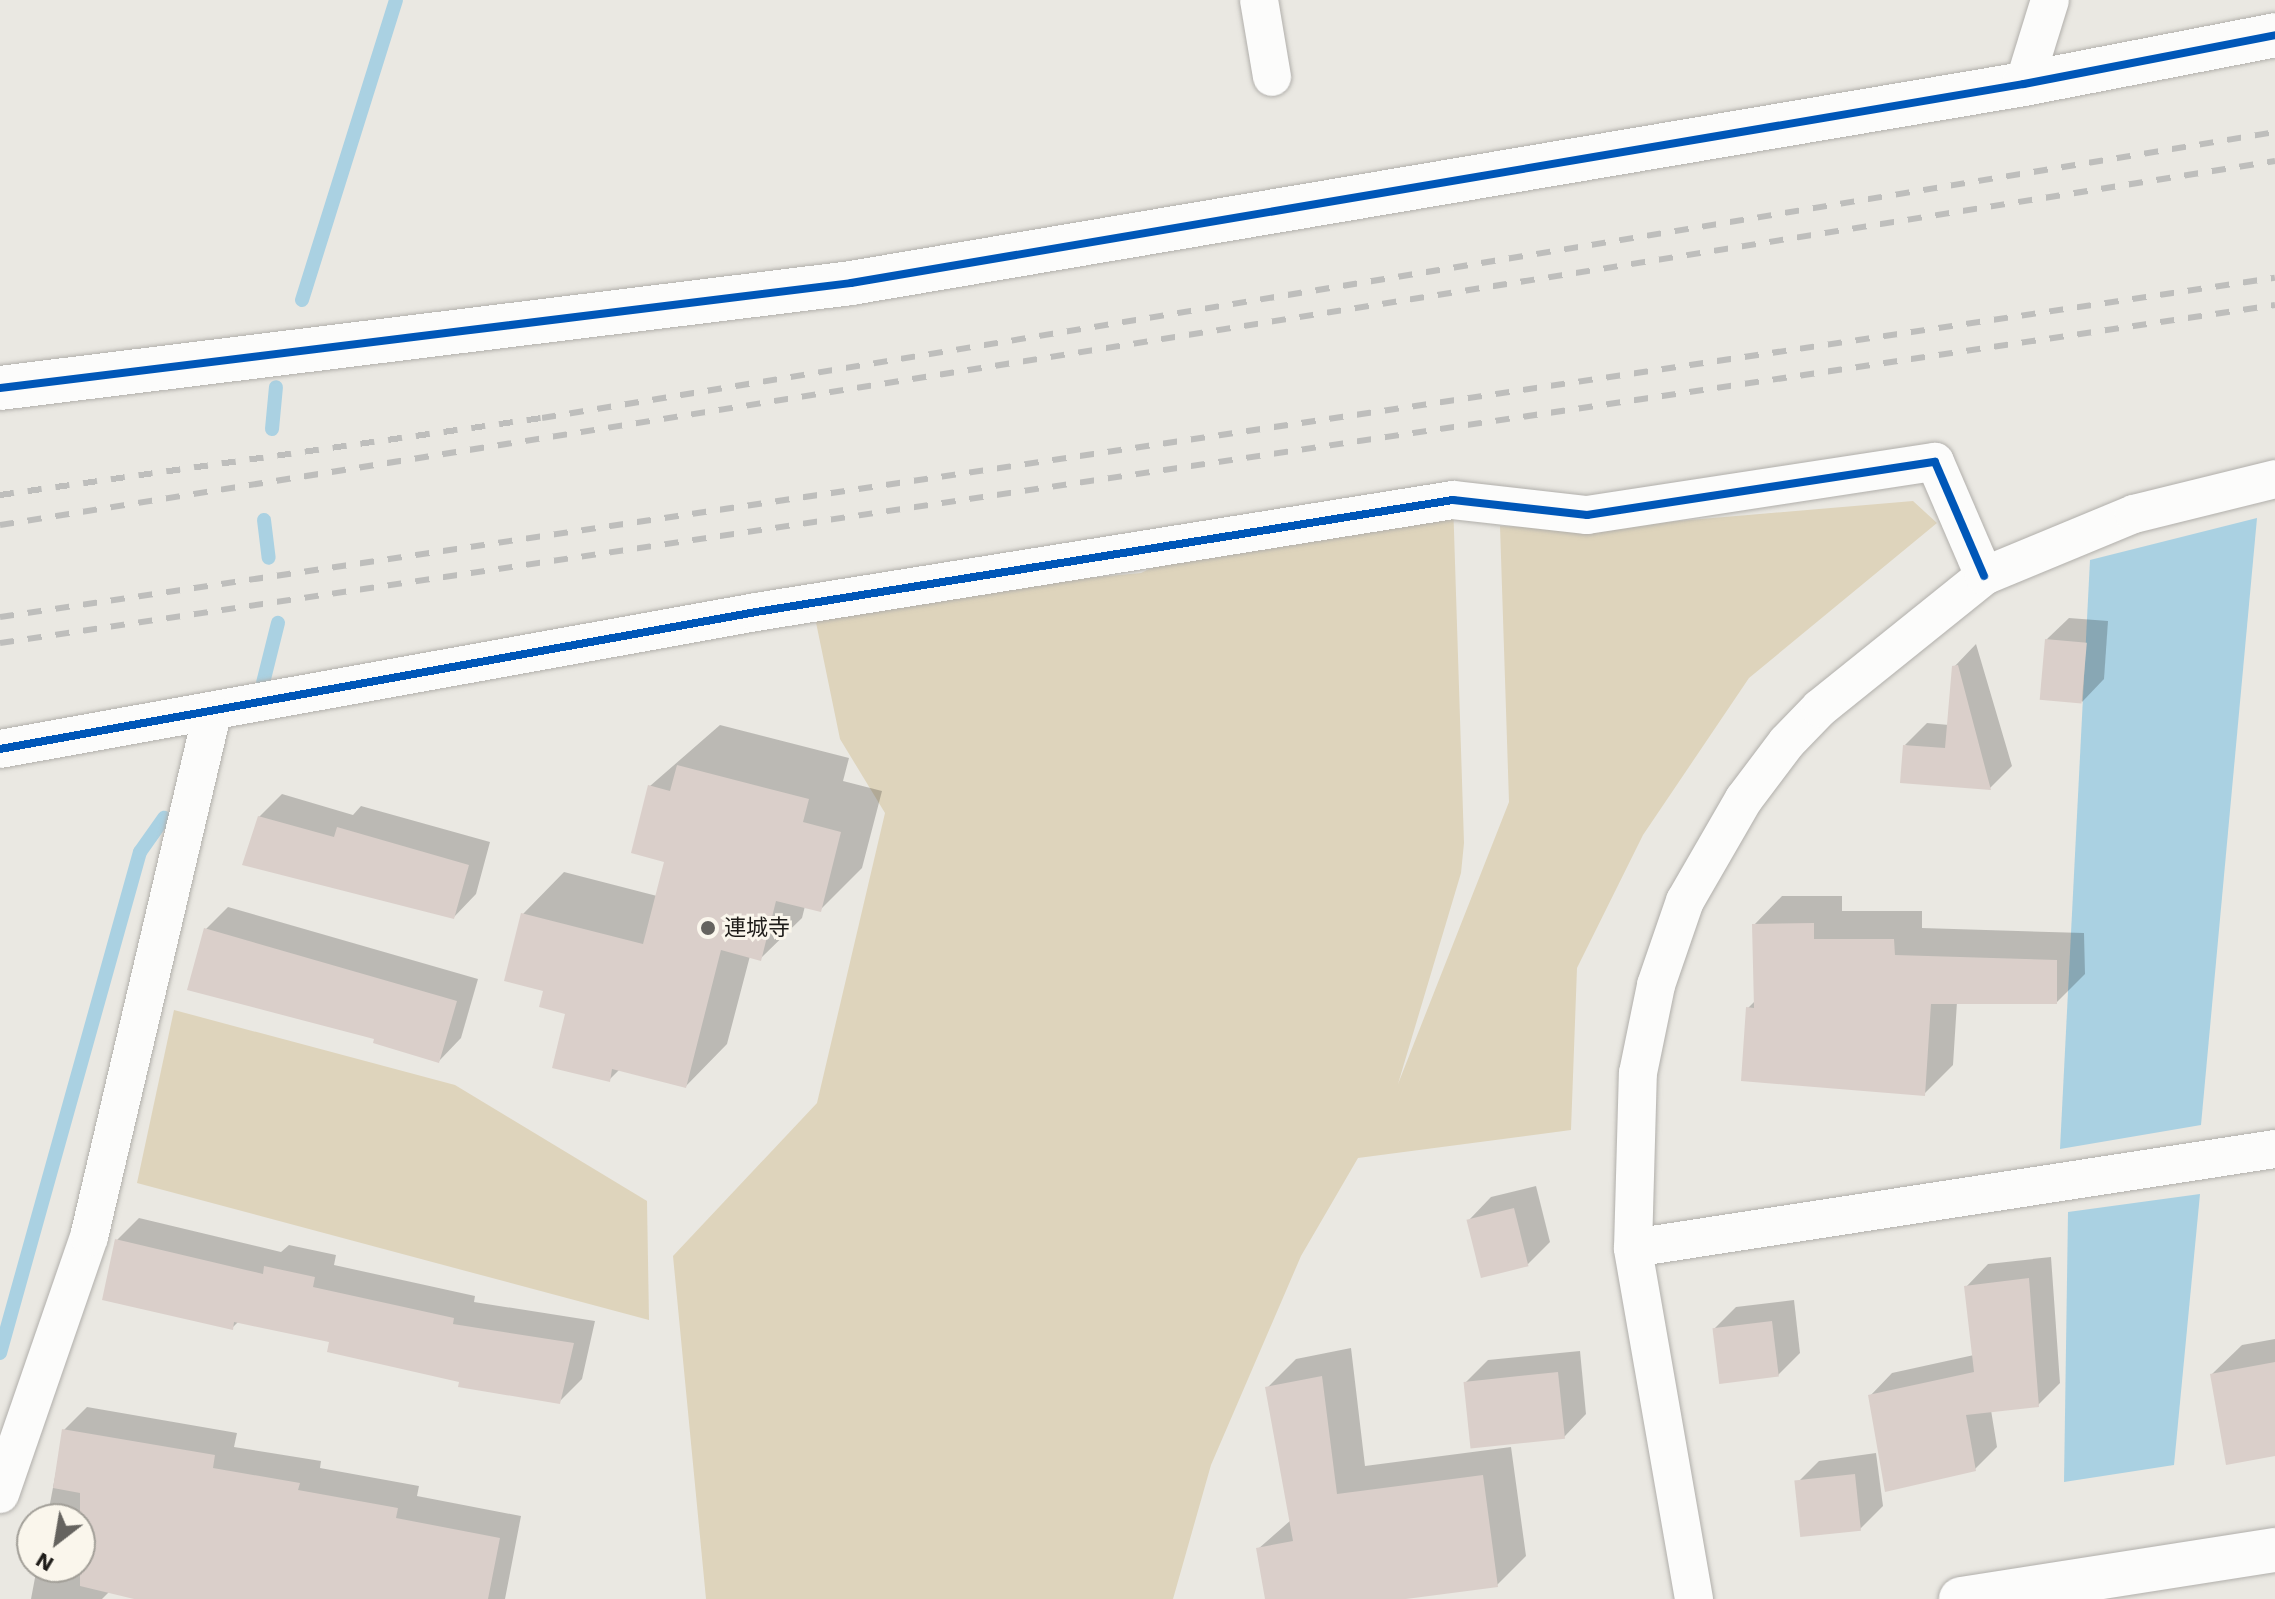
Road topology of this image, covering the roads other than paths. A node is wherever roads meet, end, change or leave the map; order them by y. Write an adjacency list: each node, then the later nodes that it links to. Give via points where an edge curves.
1 (1259, 0): 4 (street)
2 (2050, 0): 5 (street)
3 (2275, 35): 5 (street)
4 (1272, 77)
5 (2024, 84): 6 (street, via 851,283 260,360)
6 (0, 388)
7 (2275, 479): 8 (street, via 2134,514)
8 (1984, 576): 9 (street, via 1935,462 1587,515 1453,500 740,614 297,692); 12 (street, via 1820,708 1787,742 1744,799 1685,901 1656,985 1638,1073)
9 (212, 714): 10 (street); 13 (street, via 89,1237)
10 (0, 749)
11 (2275, 1149): 12 (street)
12 (1633, 1248): 15 (street)
13 (0, 1494)
14 (2275, 1550): 16 (street)
15 (1694, 1599)
16 (1961, 1599)

